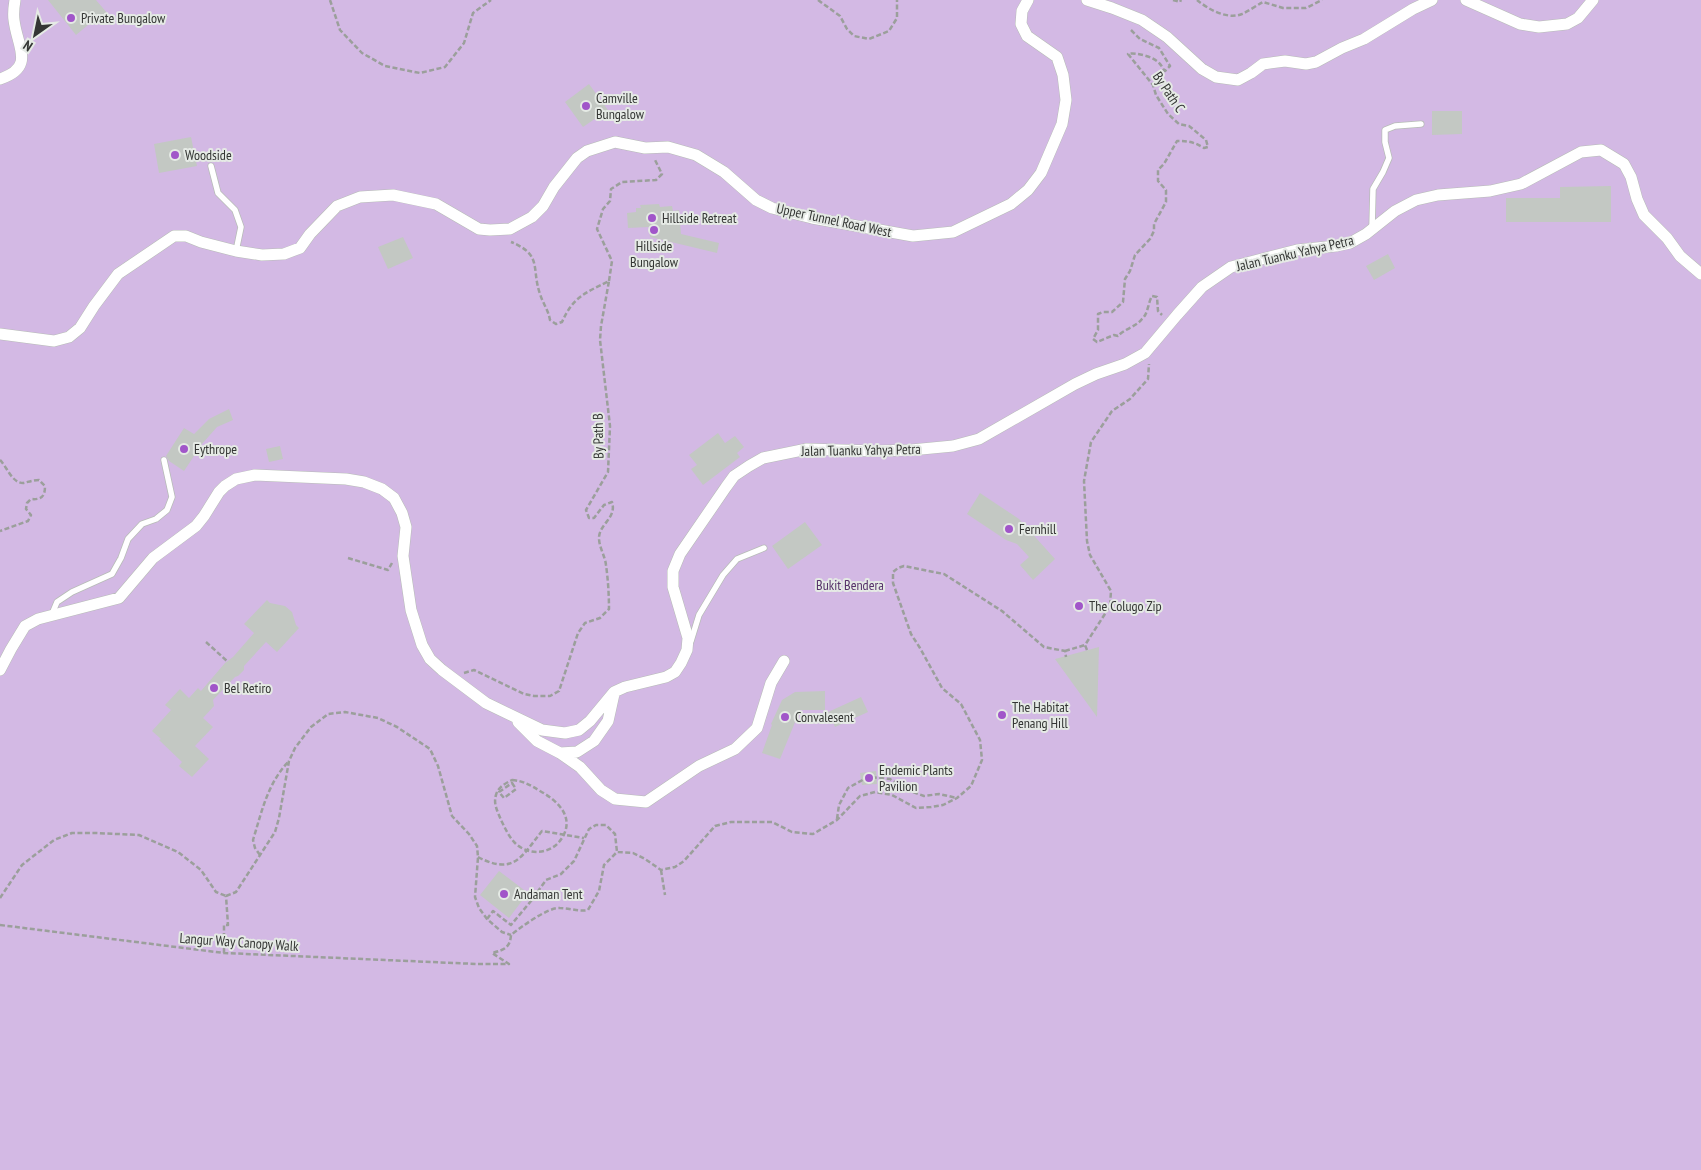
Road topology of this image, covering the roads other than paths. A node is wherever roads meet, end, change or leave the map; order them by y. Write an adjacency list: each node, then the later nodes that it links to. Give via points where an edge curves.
1 (15, 0): 7 (street, via 14,21 22,54 19,68 12,75)
2 (1028, 0): 11 (street, Upper Tunnel Road West, via 1022,10 1021,24 1027,36 1056,57 1063,75 1066,100 1062,124 1041,173 1028,190 1011,204 953,232 913,236 772,208 756,200 724,172 696,155 668,147 645,148 615,142 587,151 577,158 543,206 532,217 510,229 479,229 436,204 393,195 360,197 337,206 300,248 284,254)
3 (1087, 0): 4 (street, via 1142,20 1167,37 1202,69 1216,76 1238,80 1263,64 1316,62)
4 (1432, 0)
5 (1466, 0): 6 (street, via 1520,24 1539,27 1567,24 1578,18)
6 (1593, 0)
7 (0, 79)
8 (1421, 124): 10 (lane, via 1385,130 1389,158 1373,189)
9 (211, 166): 11 (lane, via 218,193 234,210 241,227)
10 (1372, 230): 12 (street, Jalan Tuanku Yahya Petra, via 1395,211 1416,200 1521,184 1581,152 1600,150 1624,164 1644,215 1680,256); 17 (street, Jalan Tuanku Yahya Petra, via 1350,243 1297,250 1231,267 1202,287 1145,353 1074,384 979,439 953,446 911,450 807,449 763,458 749,466 734,476 726,487 680,554 673,571 674,587 688,638)
11 (236, 251): 13 (street, Upper Tunnel Road West, via 186,236 174,236 118,274 80,328 69,337 54,341)
12 (1701, 274)
13 (0, 334)
14 (164, 460): 16 (lane, via 172,497 167,510 142,524 128,540 112,574 65,597 58,602)
15 (764, 548): 17 (lane, via 737,560 723,575 699,615)
16 (52, 614): 19 (street, via 26,626); 21 (street, via 119,598 153,558 196,526 219,492 236,479 255,475 364,482 394,498 402,513 406,527 403,556 411,610 430,658 486,703)
17 (687, 650): 20 (street, via 675,672)
18 (784, 661): 22 (street, via 771,684 757,728 734,750 698,766 646,802 615,799)
19 (0, 670)
20 (614, 692): 21 (street, via 579,730 565,733 542,730); 22 (street, via 608,721 594,742 577,752)
21 (515, 718): 22 (street, via 537,741)
22 (560, 753)

